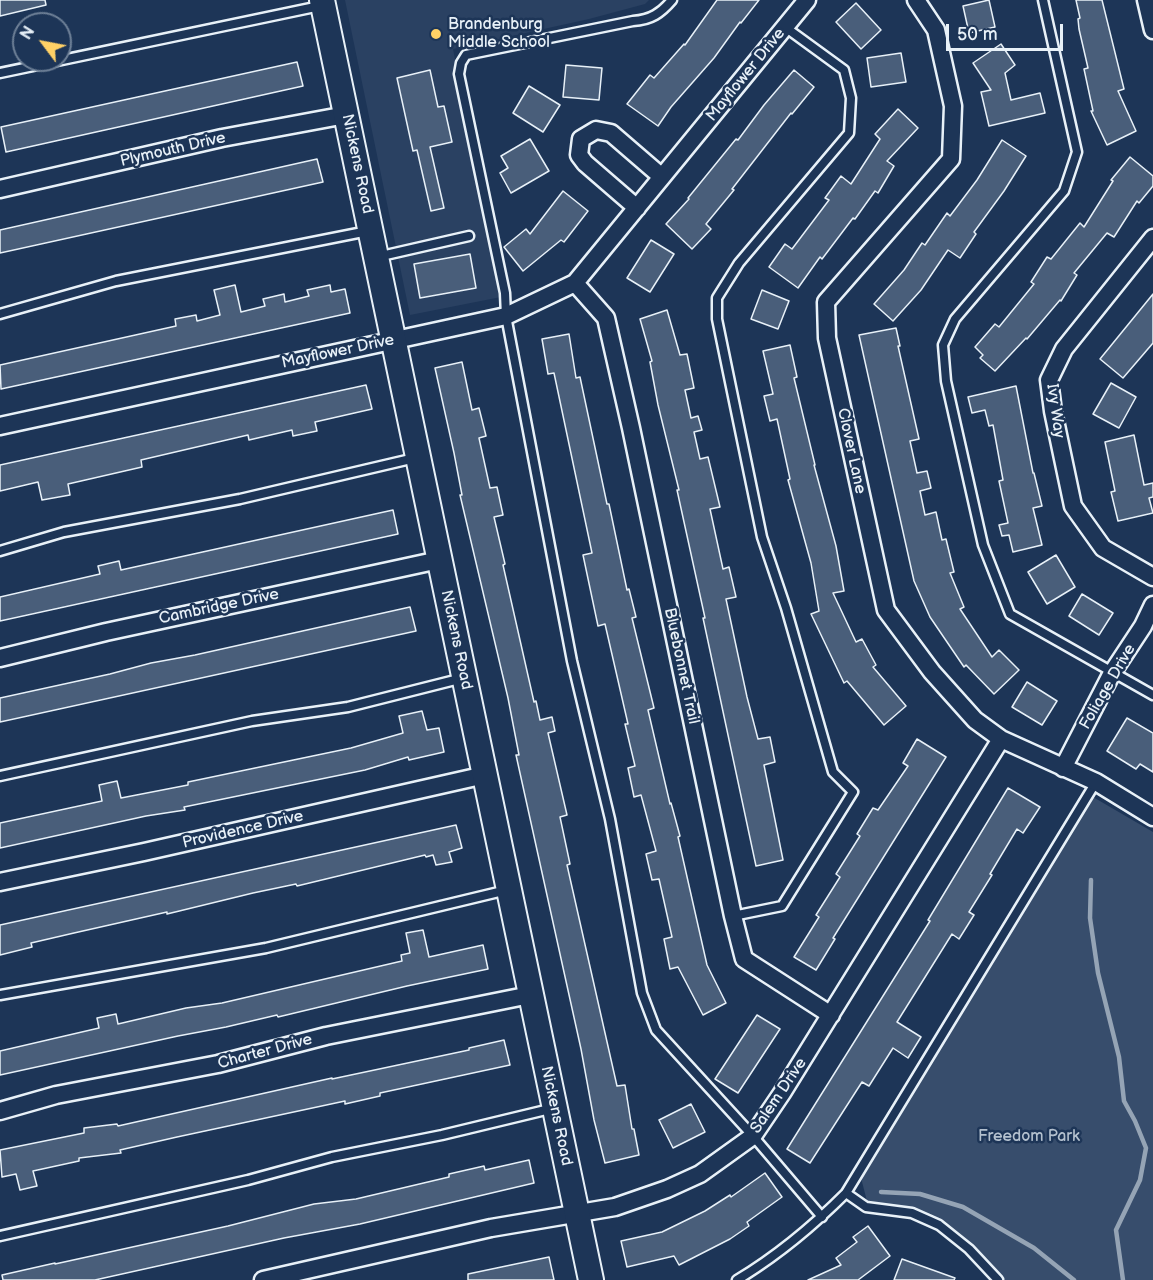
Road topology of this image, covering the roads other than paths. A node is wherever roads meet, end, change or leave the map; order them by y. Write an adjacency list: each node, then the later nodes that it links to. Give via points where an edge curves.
1 (672, 0): 20 (lane, via 647,20 466,55 461,63 459,74 505,293)
2 (916, 0): 32 (street, Clover Lane, via 936,30 951,95 951,159 826,302 827,338 886,610 932,672 975,720)
3 (1043, 0): 29 (lane, via 1077,152 1064,191 955,319 943,345 946,381 983,545 1010,614)
4 (1146, 0): 8 (street)
5 (803, 1): 7 (street, Mayflower Drive)
6 (323, 3): 9 (lane); 10 (street, Nickens Road)
7 (785, 27): 11 (street, Mayflower Drive); 40 (lane, via 844,70 851,98 849,134 739,264 717,298 717,319 762,537 833,772 852,792 782,906)
8 (1153, 30)
9 (0, 73)
10 (346, 115): 12 (street, Plymouth Drive, via 222,138); 14 (street, Nickens Road)
11 (662, 177): 13 (street, Mayflower Drive); 13 (street, via 611,134 596,130 581,139 579,155 585,164)
12 (0, 189)
13 (637, 208): 18 (street, Mayflower Drive)
14 (371, 230): 17 (street, Nickens Road); 19 (lane, via 116,281)
15 (469, 236): 17 (lane)
16 (1153, 238): 26 (street, Ivy Way, via 1064,349 1049,380 1073,506 1103,548)
17 (377, 257): 21 (street, Nickens Road)
18 (575, 283): 20 (street, Mayflower Drive); 40 (street, Bluebonnet Trail, via 606,318)
19 (0, 314)
20 (506, 316): 21 (street, Mayflower Drive); 46 (lane, via 572,661 610,819 642,993 656,1030)
21 (394, 340): 22 (street, Mayflower Drive); 23 (street, Nickens Road)
22 (0, 426)
23 (419, 458): 24 (lane, via 240,499 64,532); 25 (street, Nickens Road)
24 (0, 550)
25 (440, 560): 28 (street, Cambridge Drive); 30 (street, Nickens Road)
26 (1153, 578)
27 (1153, 605): 29 (street, Foliage Drive)
28 (0, 658)
29 (1112, 673): 31 (lane); 33 (street, Foliage Drive)
30 (464, 677): 34 (street, Nickens Road); 35 (lane, via 348,706 252,721)
31 (1153, 696)
32 (1001, 739): 33 (street, Clover Lane); 43 (street, Salem Drive)
33 (1063, 768): 36 (street, Clover Lane)
34 (485, 775): 38 (street, Providence Drive); 39 (street, Nickens Road)
35 (0, 776)
36 (1096, 782): 37 (street, Clover Lane); 47 (lane)
37 (1153, 817)
38 (0, 882)
39 (509, 890): 41 (lane, via 266,948); 42 (street, Nickens Road)
40 (733, 916): 43 (street, Bluebonnet Trail, via 744,959)
41 (0, 995)
42 (530, 995): 44 (street, Nickens Road); 45 (street, Charter Drive, via 326,1036 218,1064 56,1095)
43 (831, 1015): 46 (street, Salem Drive)
44 (554, 1108): 48 (street, Nickens Road); 50 (lane)
45 (0, 1111)
46 (753, 1136): 48 (street, Salem Drive, via 700,1174 667,1189 615,1207); 49 (lane)
47 (846, 1193): 49 (lane); 54 (lane, via 866,1207 912,1213 939,1225)
48 (576, 1212): 51 (street, Salem Drive); 52 (street, Nickens Road)
49 (822, 1217): 53 (lane, via 768,1262)
50 (0, 1236)
51 (263, 1280)
52 (591, 1280)
53 (737, 1280)
54 (998, 1280)

